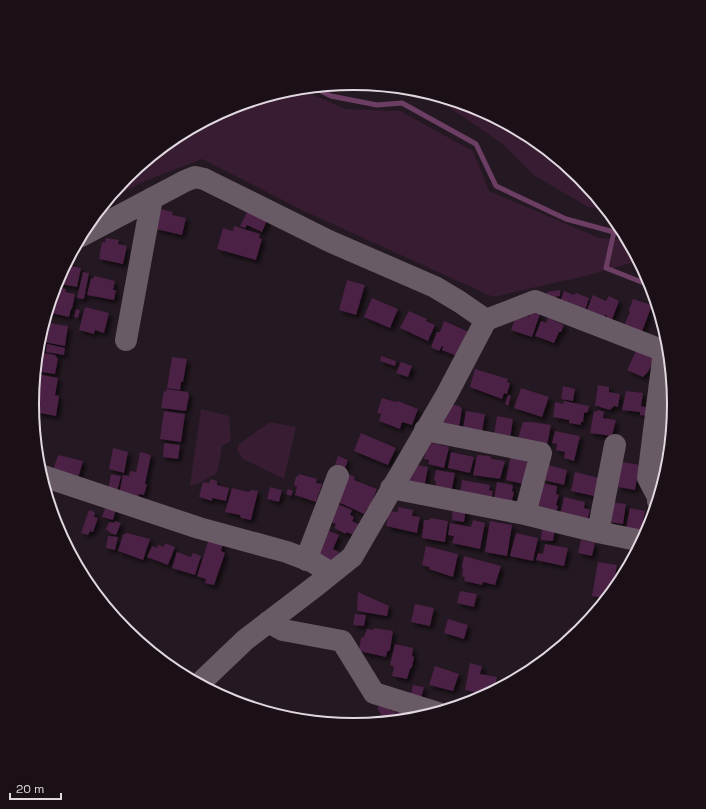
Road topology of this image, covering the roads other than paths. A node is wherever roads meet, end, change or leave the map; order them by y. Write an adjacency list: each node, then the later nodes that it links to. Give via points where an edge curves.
1 (152, 198): 2 (street); 3 (street, via 195,177 204,178 329,241 435,288); 4 (street)
2 (92, 230)
3 (486, 320): 5 (street, via 535,301); 7 (street)
4 (126, 340)
5 (662, 350)
6 (663, 358): 12 (street, via 648,478)
7 (425, 430): 11 (street); 13 (street, via 541,453)
8 (615, 444): 14 (street)
9 (338, 476): 16 (street)
10 (48, 478): 16 (street)
11 (391, 488): 13 (street); 17 (street, via 352,557)
12 (655, 490)
13 (525, 514): 14 (street)
14 (598, 532): 15 (street)
15 (636, 540)
16 (306, 560): 17 (street)
17 (332, 574): 18 (street)
18 (268, 622): 19 (street); 20 (street, via 283,630 342,642 374,693)
19 (203, 680)
20 (427, 709)

